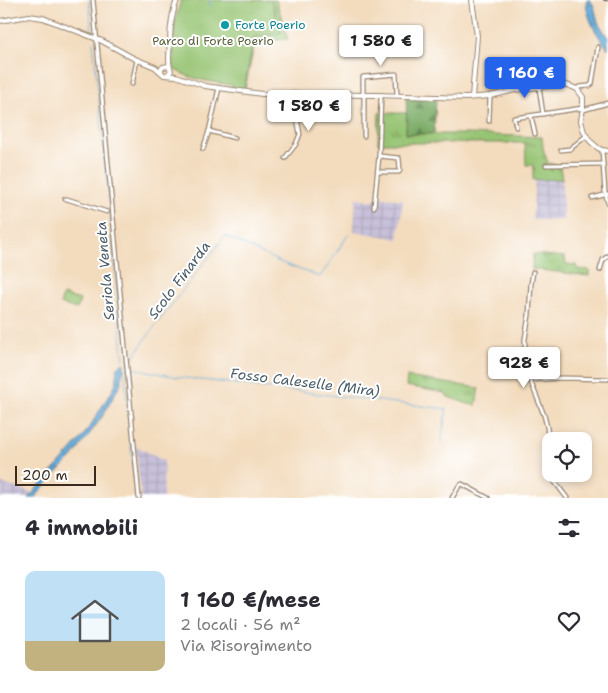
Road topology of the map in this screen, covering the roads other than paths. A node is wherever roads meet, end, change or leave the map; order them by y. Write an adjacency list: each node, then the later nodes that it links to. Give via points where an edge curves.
1 (93, 0): 5 (street)
2 (177, 0): 7 (street, via 171,18)
3 (472, 0): 24 (street, via 477,36)
4 (0, 21): 5 (street, via 38,17)
5 (96, 39): 8 (street); 56 (street)
6 (598, 47): 18 (street, via 592,84)
7 (169, 59): 9 (street); 11 (street)
8 (137, 60): 10 (street); 15 (street)
9 (164, 66): 10 (street); 11 (street); 12 (street)
10 (155, 67): 12 (street)
11 (170, 69): 13 (street); 14 (street)
12 (161, 72): 13 (street)
13 (168, 75): 14 (street)
14 (176, 76): 17 (street)
15 (132, 84)
16 (539, 87): 18 (street, via 562,84); 23 (street); 27 (street)
17 (219, 88): 19 (street); 31 (street)
18 (577, 89): 26 (street)
19 (298, 95): 20 (street); 41 (street, via 300,134)
20 (364, 95): 21 (street); 22 (street, via 363,77 396,74); 33 (street)
21 (381, 95): 22 (street); 40 (street)
22 (396, 95): 24 (street)
23 (490, 96): 24 (street); 29 (street)
24 (472, 98)
25 (608, 103): 26 (street)
26 (583, 109): 27 (street); 34 (street, via 581,126)
27 (543, 114): 28 (street)
28 (531, 116): 30 (street, via 514,118); 32 (street)
29 (489, 121)
30 (516, 127)
31 (209, 131): 35 (street); 36 (street)
32 (535, 134)
33 (364, 136)
34 (586, 136): 37 (street, via 570,149); 38 (street)
35 (235, 138)
36 (203, 149)
37 (561, 150)
38 (602, 150): 39 (street); 42 (street)
39 (608, 151)
40 (379, 156): 44 (street); 44 (street, via 399,158 400,170)
41 (285, 158)
42 (603, 164): 43 (street); 45 (street)
43 (546, 165)
44 (378, 172): 49 (street)
45 (607, 194): 46 (street); 48 (street)
46 (592, 198)
47 (65, 199): 50 (street)
48 (608, 203)
49 (374, 207)
50 (107, 212)
51 (608, 256): 52 (street, via 602,260)
52 (600, 270)
53 (533, 272): 55 (street, via 525,349)
54 (608, 379): 55 (street)
55 (531, 380): 59 (street, via 544,415 552,478)
56 (139, 498)
57 (452, 498): 58 (street, via 461,484)
58 (488, 498)
59 (567, 498)

